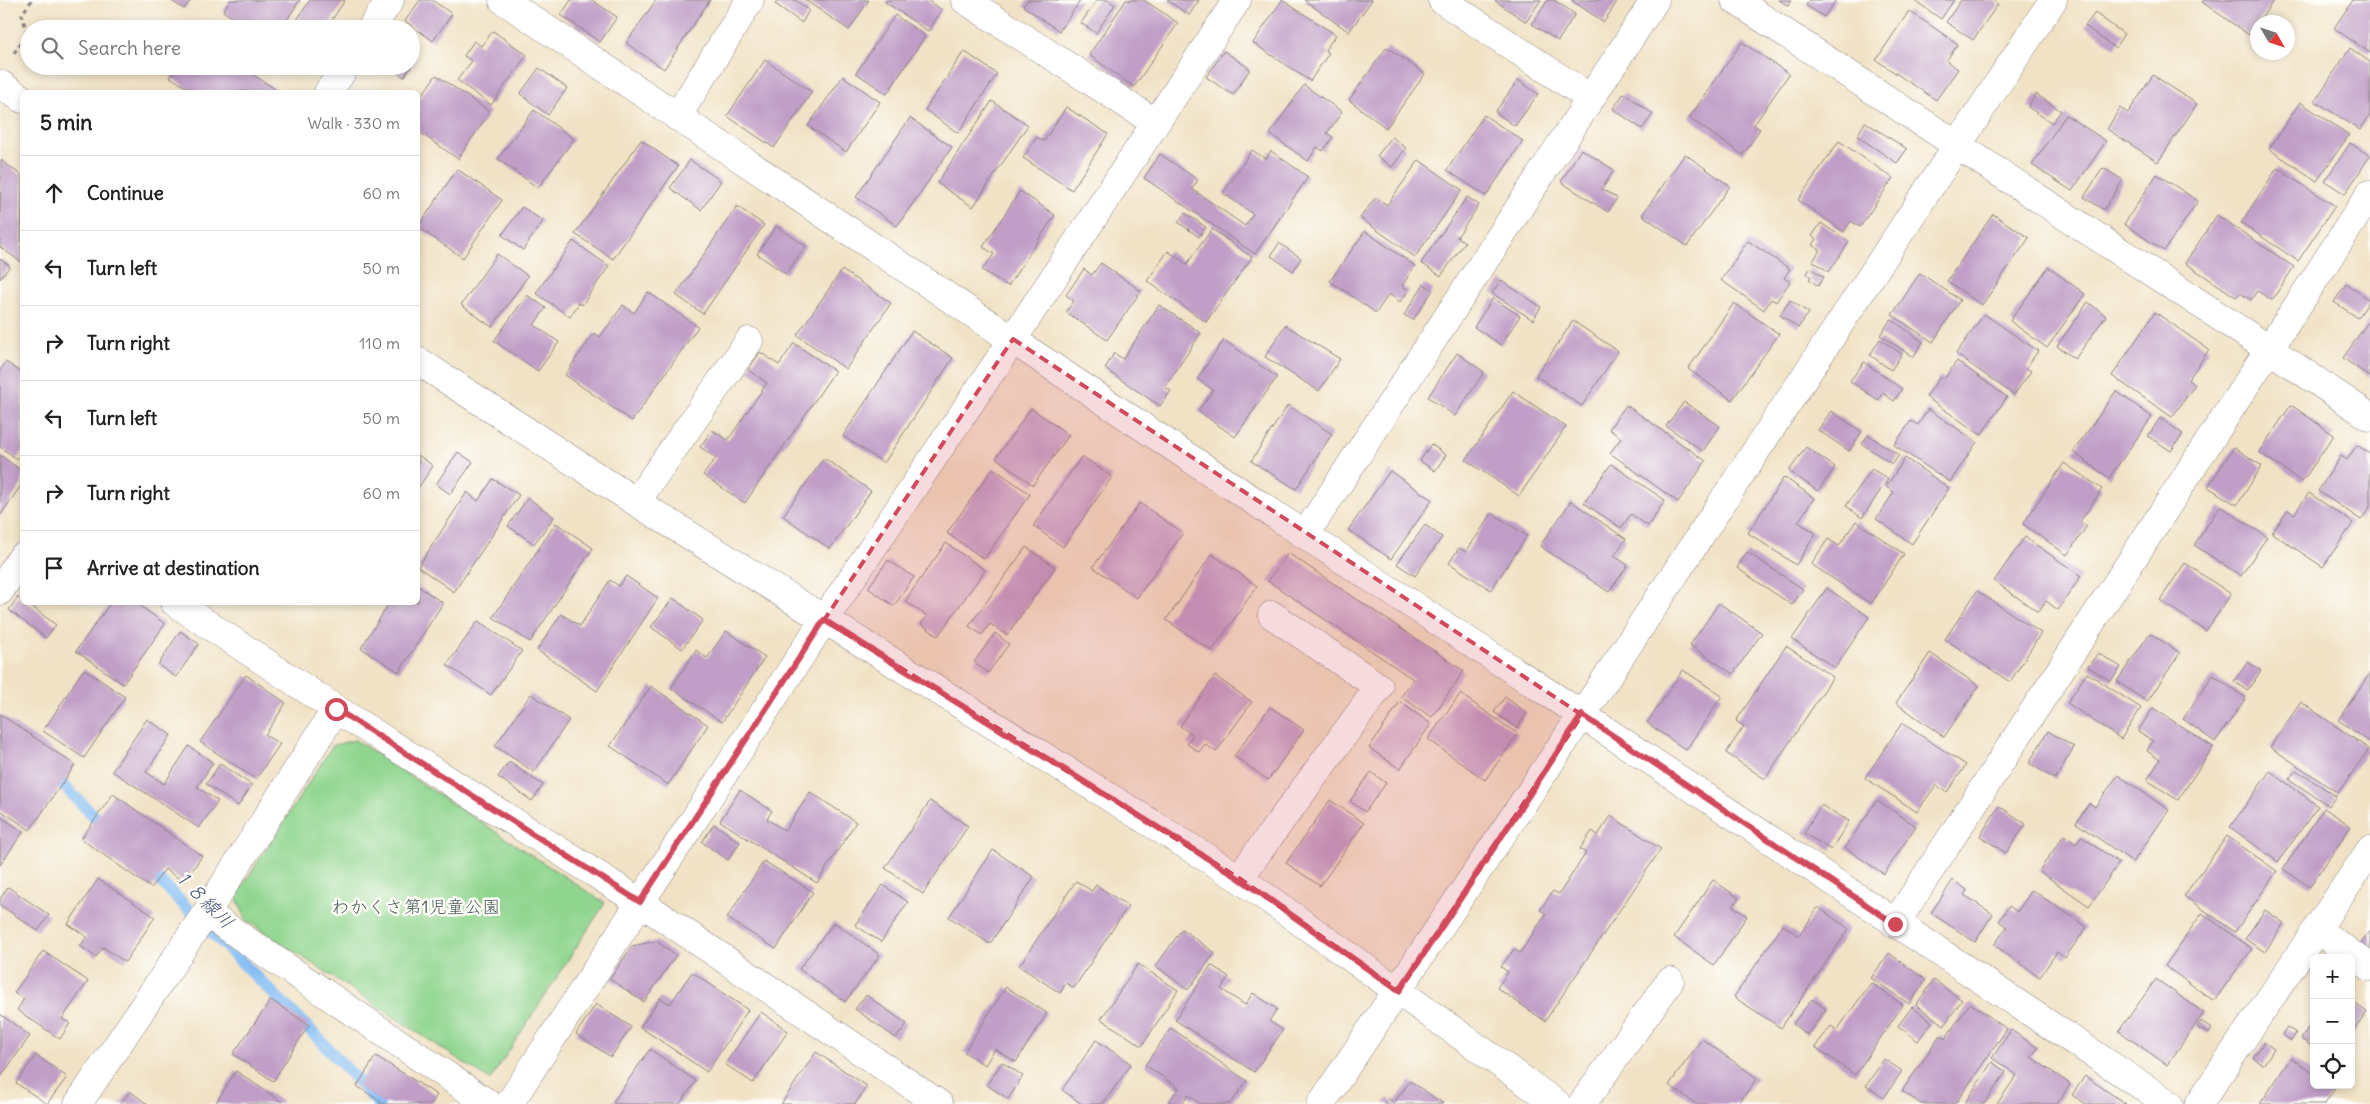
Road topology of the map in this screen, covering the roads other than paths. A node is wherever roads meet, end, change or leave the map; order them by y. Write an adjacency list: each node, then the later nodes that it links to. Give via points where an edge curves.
1 (390, 0): 10 (street)
2 (503, 0): 16 (street)
3 (750, 0): 16 (street)
4 (966, 0): 17 (street)
5 (1237, 0): 17 (street)
6 (1442, 0): 15 (street)
7 (1655, 0): 15 (street)
8 (1735, 0): 18 (street)
9 (2054, 0): 18 (street)
10 (377, 20)
11 (340, 75): 13 (street)
12 (0, 84): 14 (street)
13 (329, 90)
14 (20, 98)
15 (1590, 98): 26 (street)
16 (677, 116): 20 (street)
17 (1156, 122): 20 (street)
18 (1958, 146): 22 (street); 33 (street)
19 (2370, 194): 22 (street)
20 (1013, 339): 26 (street); 31 (street)
21 (749, 341): 25 (street)
22 (2269, 349): 24 (street); 38 (street)
23 (420, 362): 25 (street)
24 (2370, 417)
25 (636, 502): 31 (street)
26 (1305, 535): 33 (street)
27 (20, 560): 28 (street)
28 (0, 591)
29 (179, 605): 32 (street)
30 (1272, 615): 35 (street, via 1379,687)
31 (824, 620): 35 (street); 36 (street)
32 (336, 709): 36 (street); 37 (street)
33 (1582, 715): 38 (street); 42 (street)
34 (2370, 850): 39 (street)
35 (1239, 878): 42 (street)
36 (640, 902): 43 (street); 46 (street)
37 (206, 913): 44 (street); 45 (street)
38 (1895, 924): 51 (street)
39 (2317, 930): 40 (street); 52 (street)
40 (2370, 967)
41 (1670, 981): 50 (street)
42 (1399, 991): 48 (street); 49 (street)
43 (905, 1095): 47 (street)
44 (78, 1104)
45 (490, 1104)
46 (509, 1104)
47 (939, 1104)
48 (1321, 1104)
49 (1557, 1104)
50 (1582, 1104)
51 (2169, 1104)
52 (2199, 1104)

